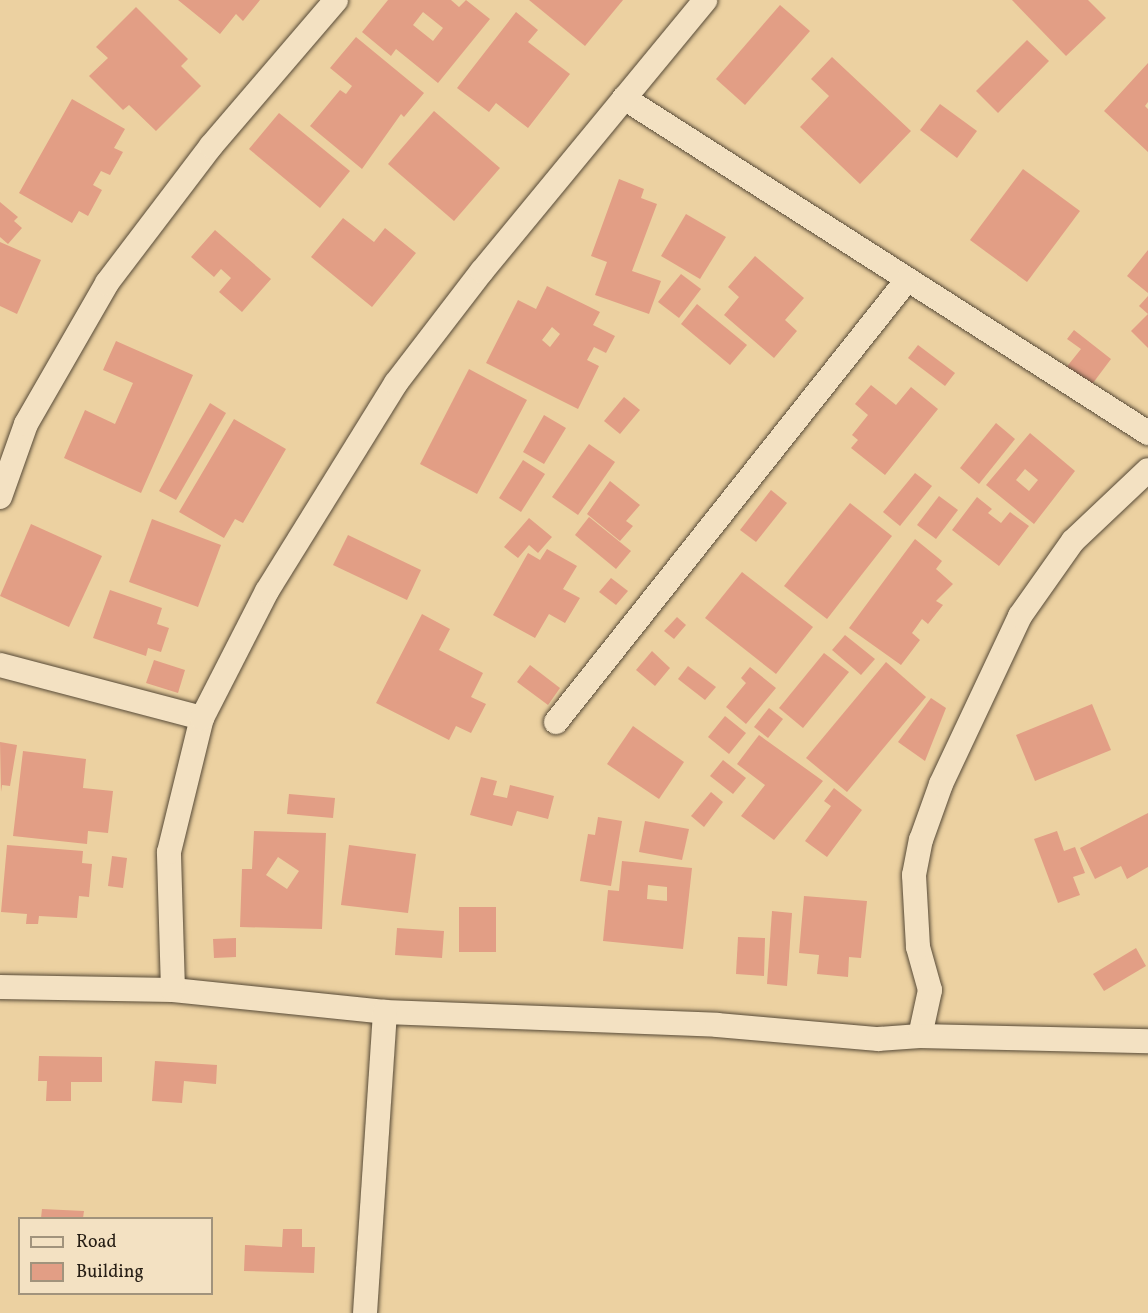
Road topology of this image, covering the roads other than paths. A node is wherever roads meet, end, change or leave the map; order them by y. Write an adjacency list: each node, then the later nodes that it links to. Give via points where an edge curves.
1 (336, 0): 7 (street, via 212,146 107,283 26,424)
2 (705, 0): 3 (street)
3 (624, 98): 4 (street); 9 (street, via 396,383 267,591)
4 (907, 280): 5 (street); 10 (street)
5 (1148, 433)
6 (1148, 470): 14 (street, via 1073,541 1020,616 941,784 921,840 914,875 918,947 930,990)
7 (0, 497)
8 (0, 666): 9 (street)
9 (202, 718): 12 (street, via 169,852)
10 (556, 722)
11 (0, 987): 12 (street)
12 (173, 990): 13 (street)
13 (385, 1012): 14 (street, via 717,1025 878,1039); 16 (street)
14 (920, 1036): 15 (street)
15 (1148, 1041)
16 (365, 1313)

